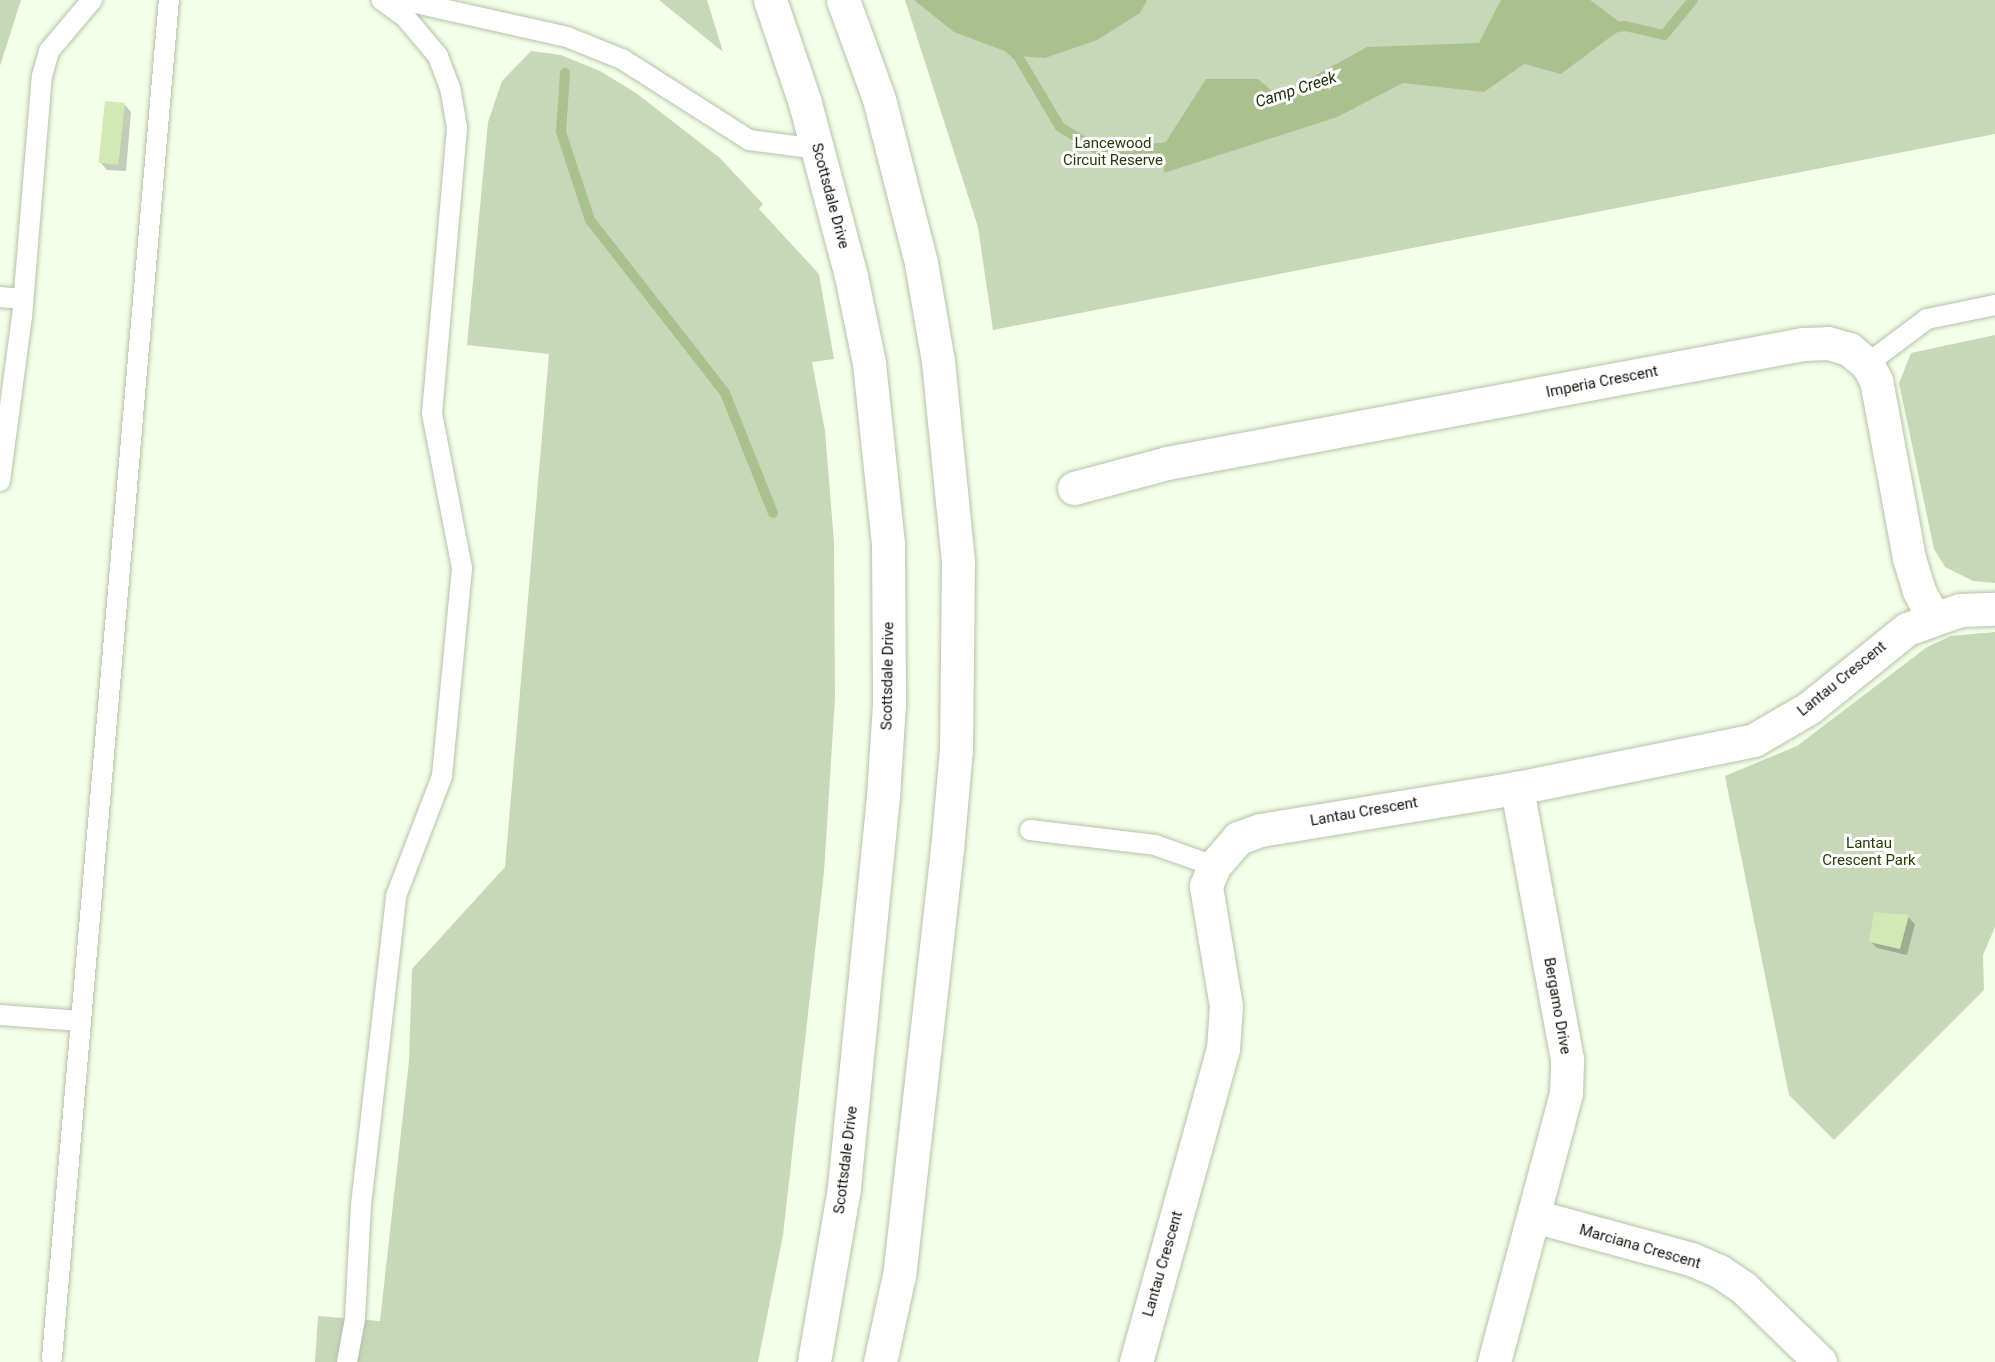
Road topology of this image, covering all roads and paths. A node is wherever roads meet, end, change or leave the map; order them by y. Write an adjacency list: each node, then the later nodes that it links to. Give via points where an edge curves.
1 (92, 0): 9 (lane, via 56,41 42,75)
2 (169, 0): 20 (lane)
3 (382, 0): 23 (lane, via 405,17 438,56 458,127 432,414 462,568 442,776 396,896 361,1205 355,1319)
4 (402, 0): 7 (lane, via 567,37 622,59 749,140)
5 (770, 0): 7 (street, Scottsdale Drive)
6 (843, 0): 25 (street, via 879,99 921,263 940,384 958,561 956,749 947,849 899,1275)
7 (818, 148): 24 (street, Scottsdale Drive, via 869,363 883,466 889,635 884,795 850,1125 831,1275)
8 (0, 297): 9 (lane)
9 (23, 299): 12 (lane)
10 (1995, 305): 11 (lane, via 1927,320)
11 (1867, 364): 13 (street, Imperia Crescent, via 1839,346 1803,344 1167,463); 15 (street, via 1876,380 1909,558 1919,591)
12 (0, 481)
13 (1074, 488)
14 (1995, 609): 15 (street, Lantau Crescent)
15 (1933, 617): 16 (street, Lantau Crescent, via 1889,641 1809,708 1754,740)
16 (1516, 788): 18 (street, Lantau Crescent, via 1260,830 1238,838); 21 (street, Bergamo Drive, via 1567,1059 1559,1131)
17 (1030, 830): 18 (lane, via 1155,845)
18 (1214, 866): 26 (street, Lantau Crescent, via 1206,886 1207,910 1226,1006 1223,1049)
19 (0, 1015): 20 (lane)
20 (81, 1021): 22 (lane)
21 (1534, 1216): 27 (street, Bergamo Drive); 28 (street, Marciana Crescent, via 1691,1259 1719,1271 1744,1288)
22 (52, 1358)
23 (347, 1362)
24 (814, 1362)
25 (880, 1362)
26 (1136, 1362)
27 (1494, 1362)
28 (1820, 1362)

